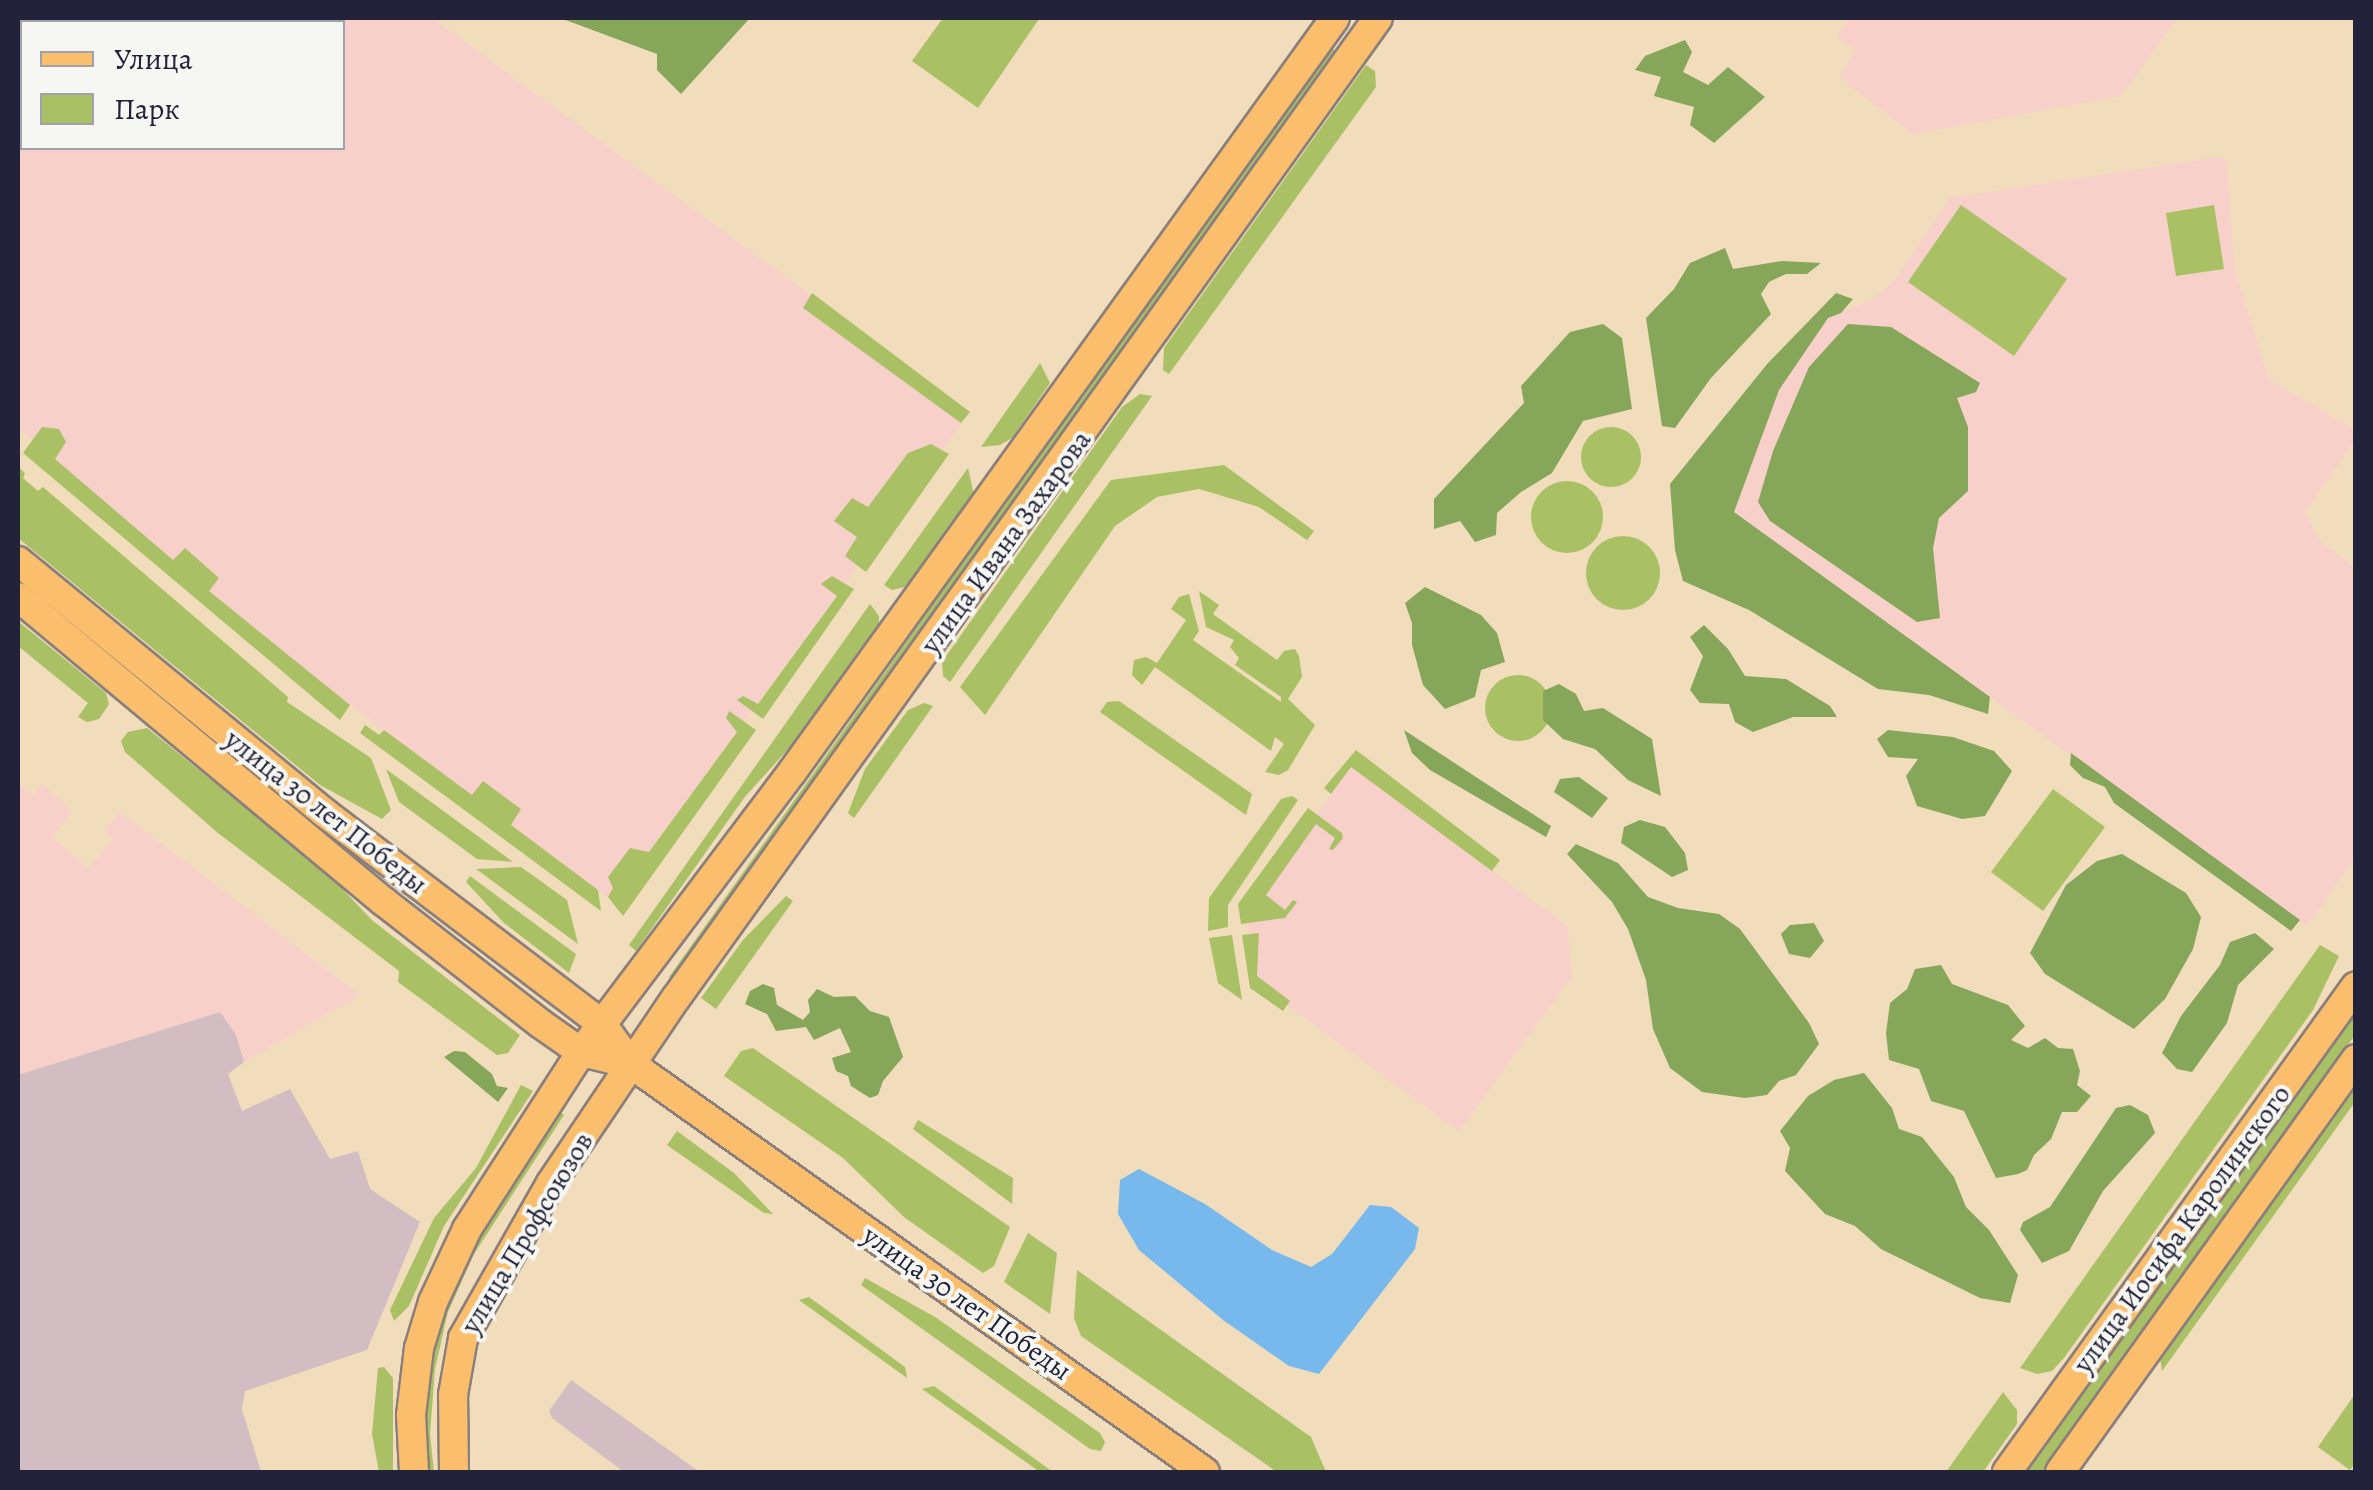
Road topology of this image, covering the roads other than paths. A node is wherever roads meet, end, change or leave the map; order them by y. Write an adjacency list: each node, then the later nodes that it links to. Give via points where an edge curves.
1 (1335, 18): 6 (main road, улица Ивана Захарова, via 792,772)
2 (1378, 18): 9 (main road, улица Ивана Захарова)
3 (18, 561): 6 (main road, улица 30 лет Победы, via 324,813)
4 (18, 598): 7 (main road, улица 30 лет Победы, via 383,901)
5 (2356, 986): 13 (main road, улица Иосифа Каролинского)
6 (602, 1024): 7 (main road, улица Ивана Захарова); 9 (main road, улица 30 лет Победы)
7 (581, 1052): 9 (main road, улица 30 лет Победы); 10 (main road, улица Профсоюзов, via 467,1229 433,1302 411,1414)
8 (2356, 1059): 14 (main road, улица Иосифа Каролинского)
9 (631, 1064): 11 (main road, улица Профсоюзов, via 551,1183 462,1338 453,1395); 12 (main road, улица 30 лет Победы)
10 (414, 1472)
11 (454, 1472)
12 (1206, 1472)
13 (2007, 1472)
14 (2060, 1472)

